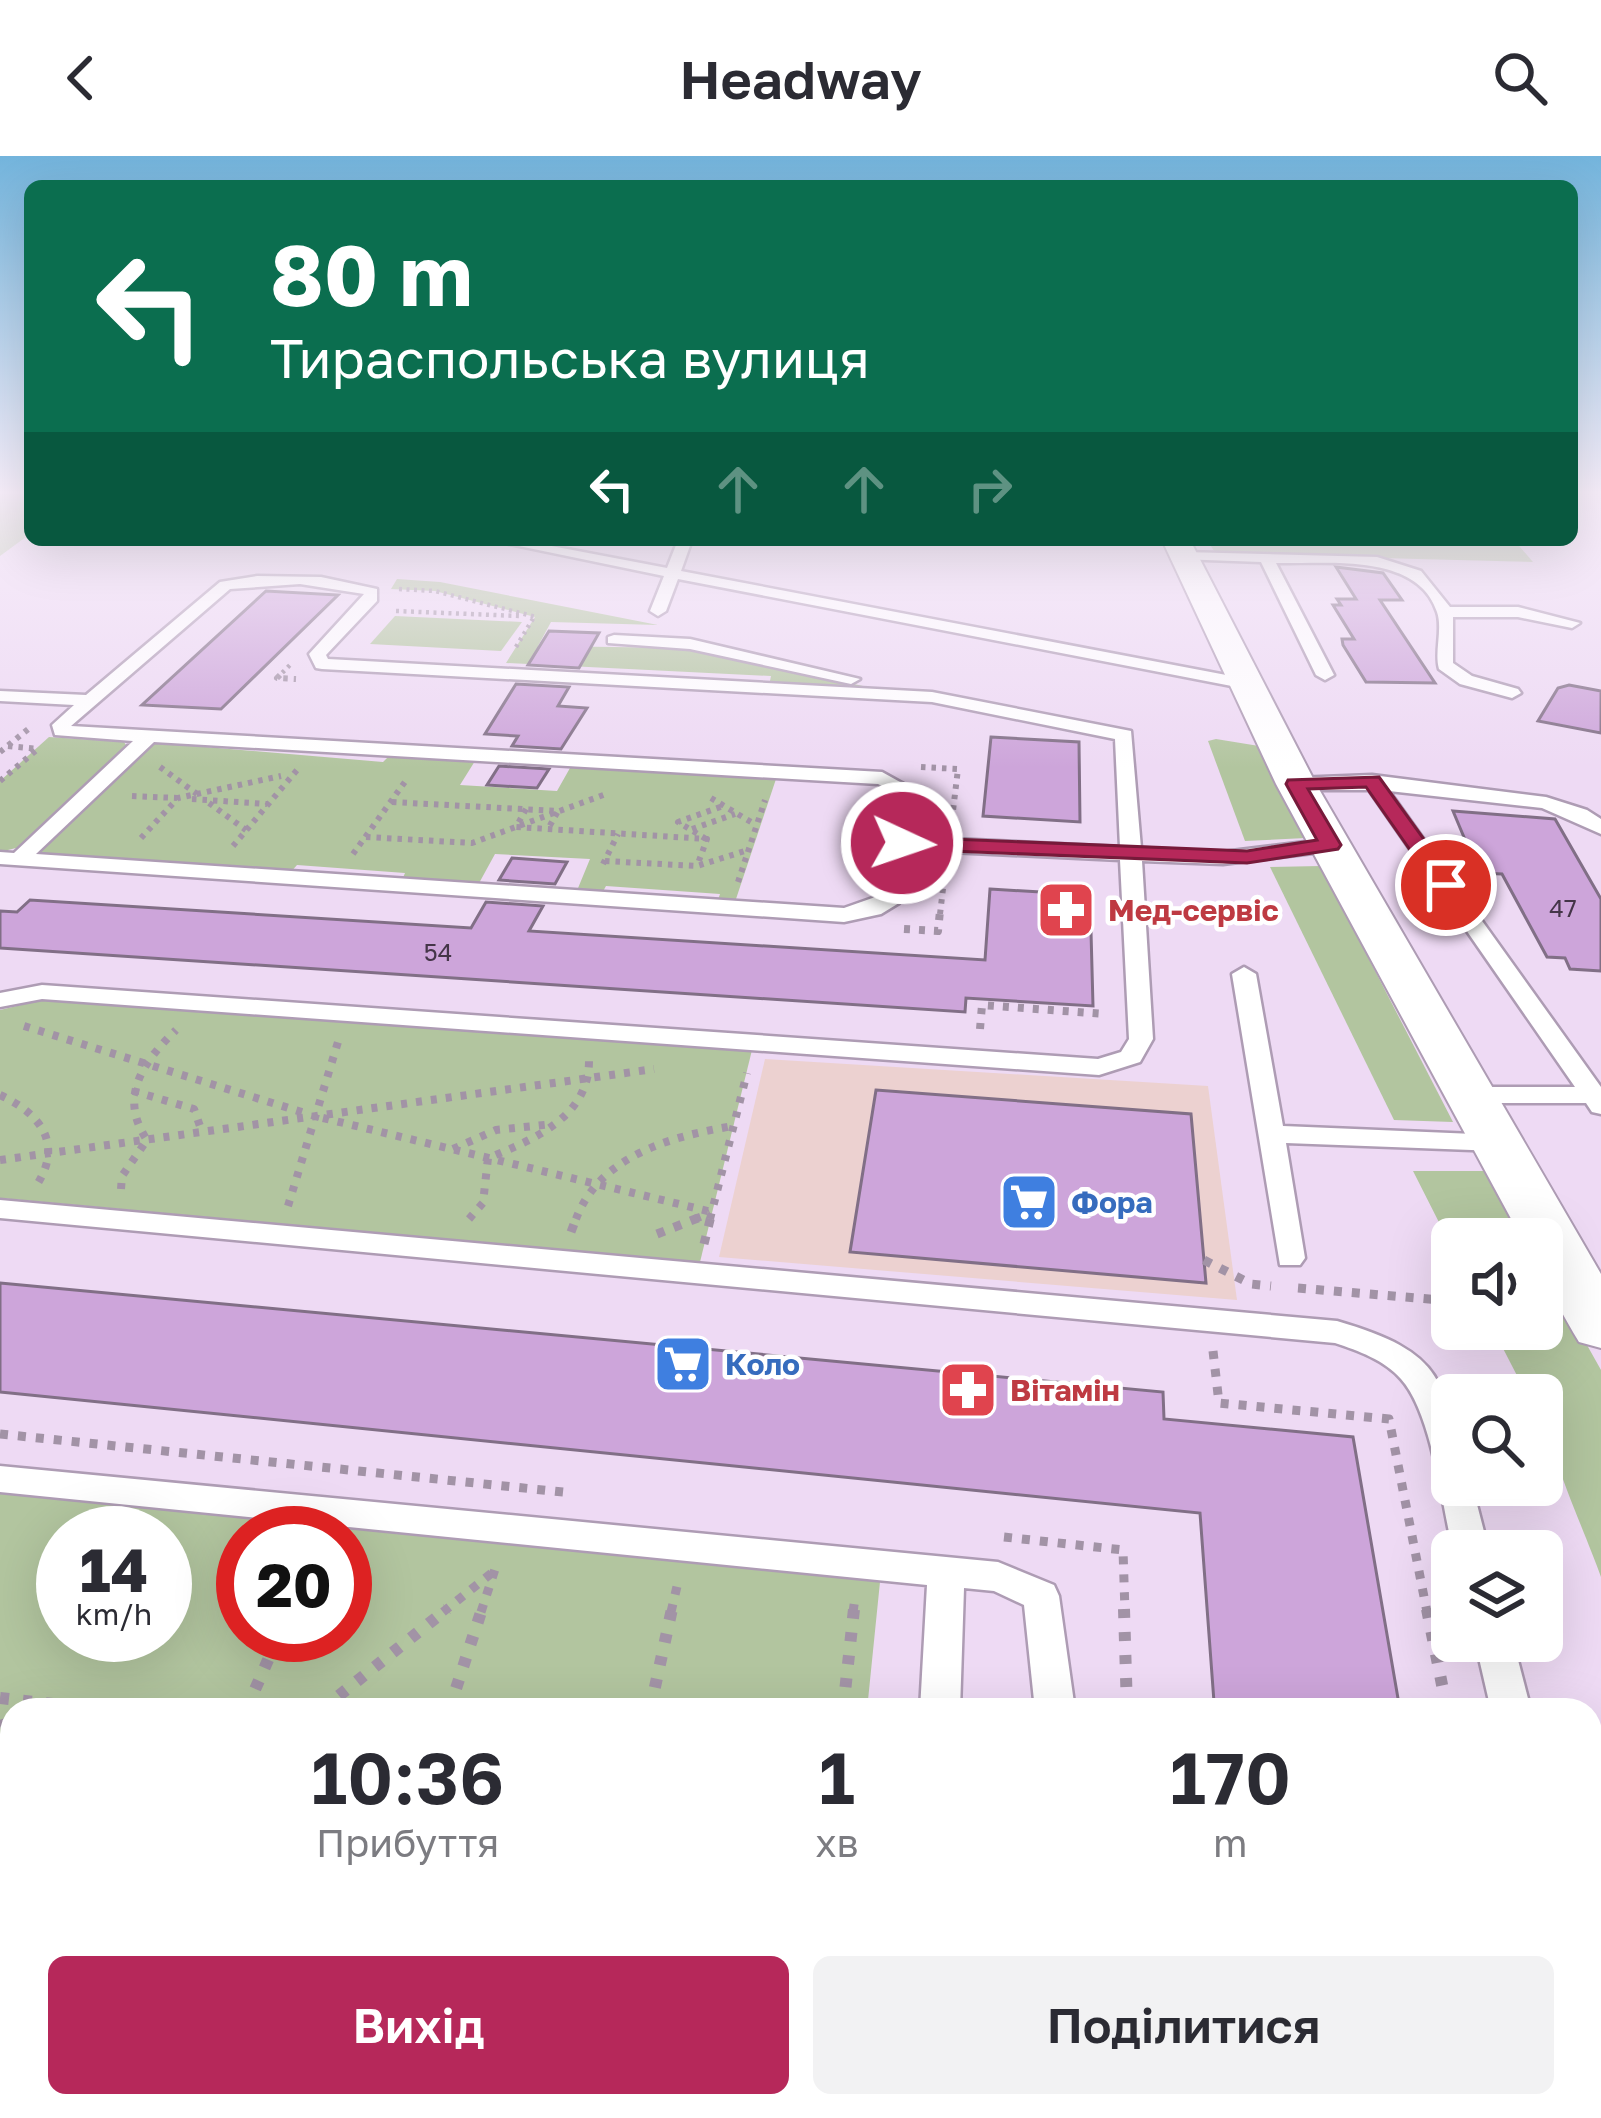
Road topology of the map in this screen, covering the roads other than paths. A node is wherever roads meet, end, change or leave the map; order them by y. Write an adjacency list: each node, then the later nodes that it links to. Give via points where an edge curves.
1 (227, 585): 17 (lane)
2 (343, 585): 16 (lane, via 372,592 317,654 322,664)
3 (669, 585): 8 (lane)
4 (729, 585): 13 (lane)
5 (1197, 585): 13 (street)
6 (1280, 585): 12 (lane)
7 (1423, 585): 9 (lane)
8 (658, 611)
9 (1445, 612): 10 (lane, via 1518,612); 14 (lane, via 1445,665)
10 (1572, 623)
11 (614, 640): 16 (lane, via 690,644)
12 (1325, 675)
13 (1242, 683): 20 (street)
14 (1512, 693)
15 (0, 696): 17 (lane)
16 (932, 697): 24 (lane, via 1124,736)
17 (87, 700): 18 (lane, via 53,720 62,731)
18 (147, 738): 22 (lane, via 900,783 908,792); 25 (lane)
19 (1372, 781): 20 (lane); 21 (lane, via 1548,805); 29 (lane)
20 (1295, 784): 23 (street)
21 (1601, 828)
22 (902, 843): 24 (lane); 25 (lane, via 891,898 844,915)
23 (1330, 845): 24 (lane, via 1247,857); 28 (street)
24 (1133, 856): 27 (lane, via 1141,1039 1131,1058 1100,1067 42,992)
25 (10, 859)
26 (1244, 974): 30 (lane)
27 (0, 1000)
28 (1472, 1095): 29 (lane); 31 (street)
29 (1599, 1098)
30 (1271, 1134): 31 (lane); 33 (lane)
31 (1498, 1143): 34 (street)
32 (0, 1209): 35 (lane, via 1337,1332 1389,1347)
33 (1290, 1258)
34 (1601, 1327)
35 (1431, 1390)
36 (0, 1479): 37 (lane)
37 (946, 1572): 39 (lane); 40 (lane, via 998,1577 1041,1596)
38 (1499, 1662): 41 (lane)
39 (941, 1698)
40 (1054, 1698)
41 (1508, 1698)

